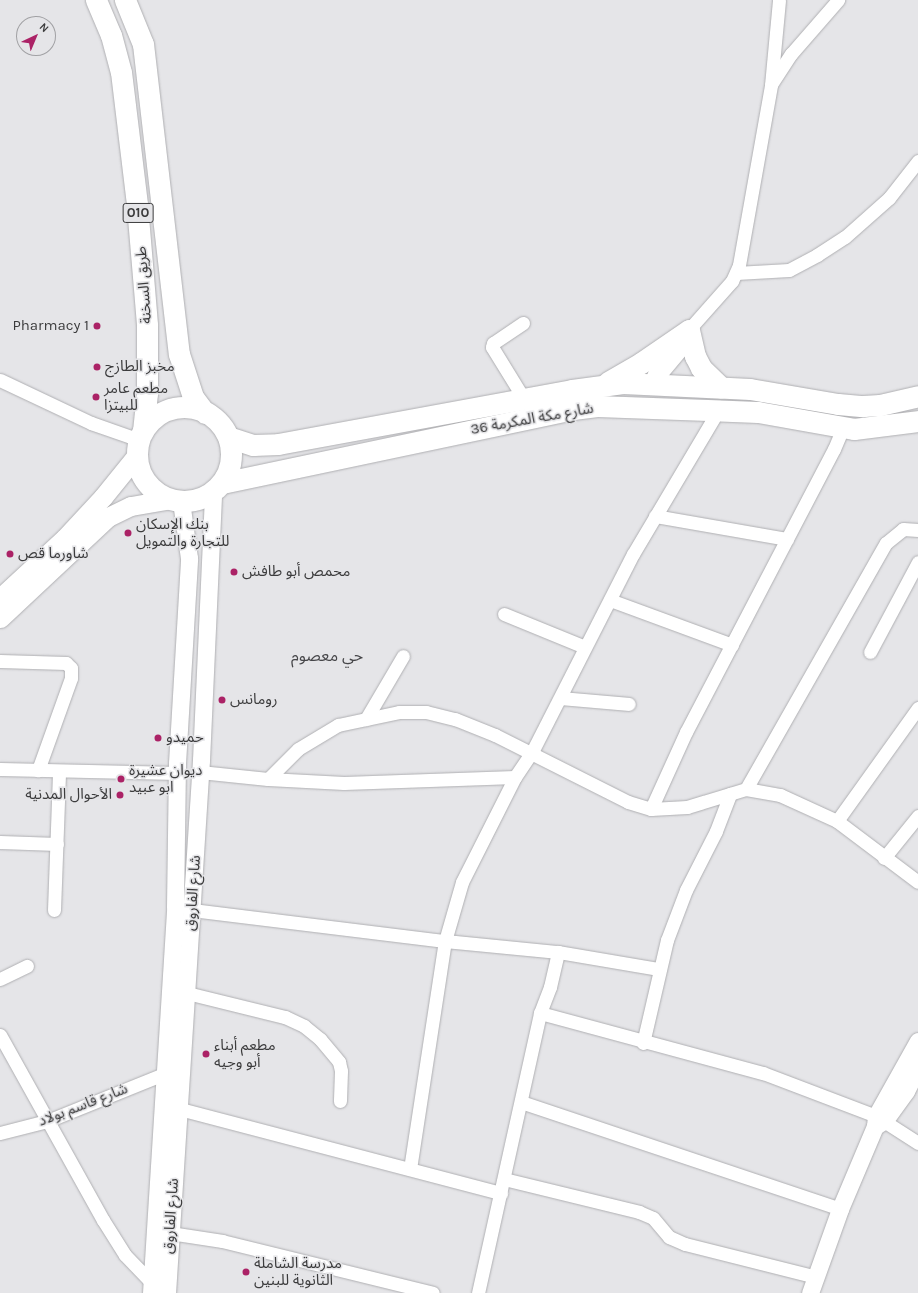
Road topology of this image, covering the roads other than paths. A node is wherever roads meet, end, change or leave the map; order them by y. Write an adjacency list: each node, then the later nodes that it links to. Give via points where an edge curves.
1 (96, 0): 23 (main road, طريق السخنة / 010, via 111,35 121,72 137,205 147,325 147,393)
2 (125, 0): 19 (main road, طريق السخنة / 010, via 143,44 179,354 192,397)
3 (779, 0): 5 (street)
4 (838, 0): 5 (street, via 792,54)
5 (771, 85): 7 (street)
6 (918, 160): 7 (street, via 889,198 845,237 817,255 789,270)
7 (736, 273): 9 (street)
8 (523, 323): 15 (street, via 493,343 492,347)
9 (690, 330): 11 (street, via 670,349); 12 (main road, via 642,363); 13 (main road, via 695,356 701,368)
10 (0, 380): 23 (street, via 91,423 131,437)
11 (650, 383): 12 (main road, شارع مكة المكرمة 36); 13 (main road, شارع مكة المكرمة 36); 16 (main road, via 660,400); 17 (main road, via 633,393 585,398)
12 (601, 385): 15 (main road, شارع مكة المكرمة 36)
13 (721, 387): 14 (main road, شارع مكة المكرمة 36, via 863,406 880,406)
14 (918, 396)
15 (524, 399): 22 (main road, شارع مكة المكرمة 36, via 278,444 253,445)
16 (671, 408): 17 (main road, شارع مكة المكرمة 36, via 597,406); 18 (main road, شارع مكة المكرمة 36)
17 (572, 409): 24 (main road, شارع مكة المكرمة 36)
18 (719, 409): 21 (main road, شارع مكة المكرمة 36, via 758,412); 26 (street)
19 (205, 413): 22 (main road, via 219,422); 23 (main road, via 194,408 170,409 150,421)
20 (918, 421): 21 (main road, شارع مكة المكرمة 36, via 876,428)
21 (843, 428): 28 (street)
22 (228, 437): 24 (main road, via 231,452 229,468)
23 (139, 443): 25 (main road, via 140,470 147,483 158,493); 30 (main road, via 103,497 65,538)
24 (217, 487): 25 (main road, via 203,498); 44 (street, شارع الفاروق)
25 (176, 500): 33 (main road, via 131,506 108,517); 45 (street, شارع الفاروق, via 189,558)
26 (655, 516): 28 (street); 31 (street)
27 (918, 530): 51 (street, via 903,529 886,543)
28 (787, 539): 34 (street)
29 (918, 562): 36 (street)
30 (0, 598)
31 (610, 600): 34 (street); 35 (street)
32 (504, 614): 35 (street)
33 (0, 618)
34 (732, 645): 53 (street)
35 (585, 647): 39 (street)
36 (870, 652)
37 (403, 656): 42 (street)
38 (0, 661): 47 (street, via 66,663 71,668 71,678)
39 (560, 698): 40 (street); 43 (street)
40 (629, 704)
41 (918, 708): 55 (street)
42 (366, 719): 43 (street, via 399,712 426,712 454,719); 50 (street, via 338,725 318,736 298,749)
43 (532, 752): 49 (street); 53 (street, via 628,802)
44 (201, 766): 45 (street); 50 (street); 61 (street, شارع الفاروق)
45 (177, 768): 48 (street); 73 (street, شارع الفاروق, via 175,907)
46 (0, 769): 47 (street)
47 (38, 770): 48 (street)
48 (59, 772): 57 (street)
49 (516, 777): 50 (street, via 344,783); 62 (street, via 462,882)
50 (268, 779)
51 (746, 789): 52 (street); 55 (street, via 780,795)
52 (730, 794): 53 (street, via 687,807); 65 (street, via 716,832 686,890)
53 (651, 808)
54 (918, 816): 58 (street)
55 (838, 821): 58 (street)
56 (0, 842): 57 (street)
57 (57, 844): 60 (street)
58 (884, 858): 59 (street)
59 (918, 882)
60 (54, 910)
61 (192, 910): 62 (street); 67 (street, شارع الفاروق)
62 (445, 941): 63 (street); 81 (street)
63 (558, 952): 65 (street); 68 (street, via 550,987)
64 (27, 966): 66 (street)
65 (658, 969): 71 (street)
66 (0, 979)
67 (187, 993): 74 (street, via 285,1017 304,1026 320,1039 339,1062 342,1071); 76 (street, شارع الفاروق)
68 (540, 1013): 71 (street); 75 (street)
69 (1, 1039): 78 (street)
70 (918, 1041): 77 (street)
71 (643, 1043): 77 (street, via 763,1073)
72 (918, 1068): 77 (street, via 906,1091)
73 (164, 1074): 78 (street, شارع قاسم بولاد); 87 (street, شارع الفاروق)
74 (340, 1101)
75 (521, 1102): 82 (street); 84 (street)
76 (180, 1109): 81 (street); 85 (street, شارع الفاروق)
77 (879, 1120): 80 (street); 84 (street)
78 (47, 1121): 79 (street, شارع قاسم بولاد); 87 (street, via 114,1238)
79 (0, 1133)
80 (918, 1143)
81 (410, 1170): 83 (street)
82 (504, 1179): 83 (street); 86 (street, via 639,1212 653,1218 669,1237 685,1244)
83 (501, 1193): 90 (street)
84 (840, 1209): 86 (street)
85 (170, 1234): 88 (street, شارع الفاروق); 89 (street, via 222,1241)
86 (813, 1285)
87 (151, 1287)
88 (167, 1293)
89 (434, 1293)
90 (478, 1293)

